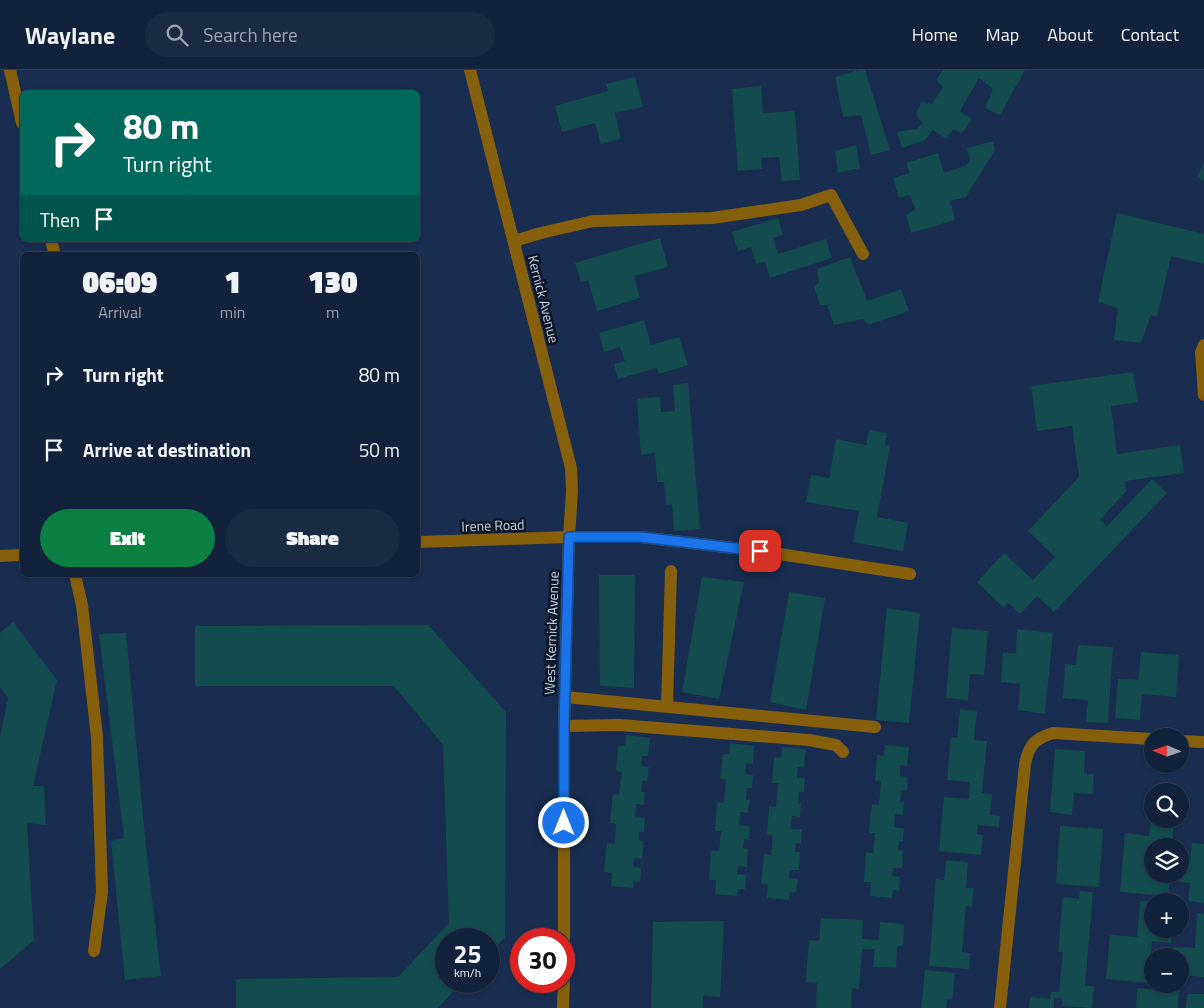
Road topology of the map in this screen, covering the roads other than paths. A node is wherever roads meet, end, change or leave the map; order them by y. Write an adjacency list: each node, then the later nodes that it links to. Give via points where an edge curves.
1 (10, 70): 3 (street)
2 (470, 70): 4 (street, Kernick Avenue)
3 (20, 114)
4 (514, 241): 5 (street, via 593,221 712,218 801,205 831,195); 8 (street, Kernick Avenue, via 571,468)
5 (863, 254)
6 (1204, 345): 7 (street, via 1201,352)
7 (1204, 395)
8 (569, 537): 9 (street, Irene Road); 13 (street, Irene Road, via 640,537 694,542); 15 (street, West Kernick Avenue)
9 (420, 542)
10 (20, 555): 11 (street)
11 (0, 556)
12 (671, 571): 16 (street)
13 (910, 574)
14 (75, 577): 24 (street, via 82,605 97,737 102,892)
15 (564, 697): 16 (street); 17 (street, West Kernick Avenue)
16 (668, 706): 18 (street)
17 (564, 726): 22 (street, via 620,725 824,742 836,745); 23 (street, West Kernick Avenue)
18 (875, 727)
19 (1144, 739): 27 (street, via 1053,733 1034,741 1027,752)
20 (1189, 741): 21 (street)
21 (1202, 742)
22 (843, 752)
23 (564, 928)
24 (94, 951)
25 (564, 993): 26 (street)
26 (564, 1008)
27 (1000, 1008)

